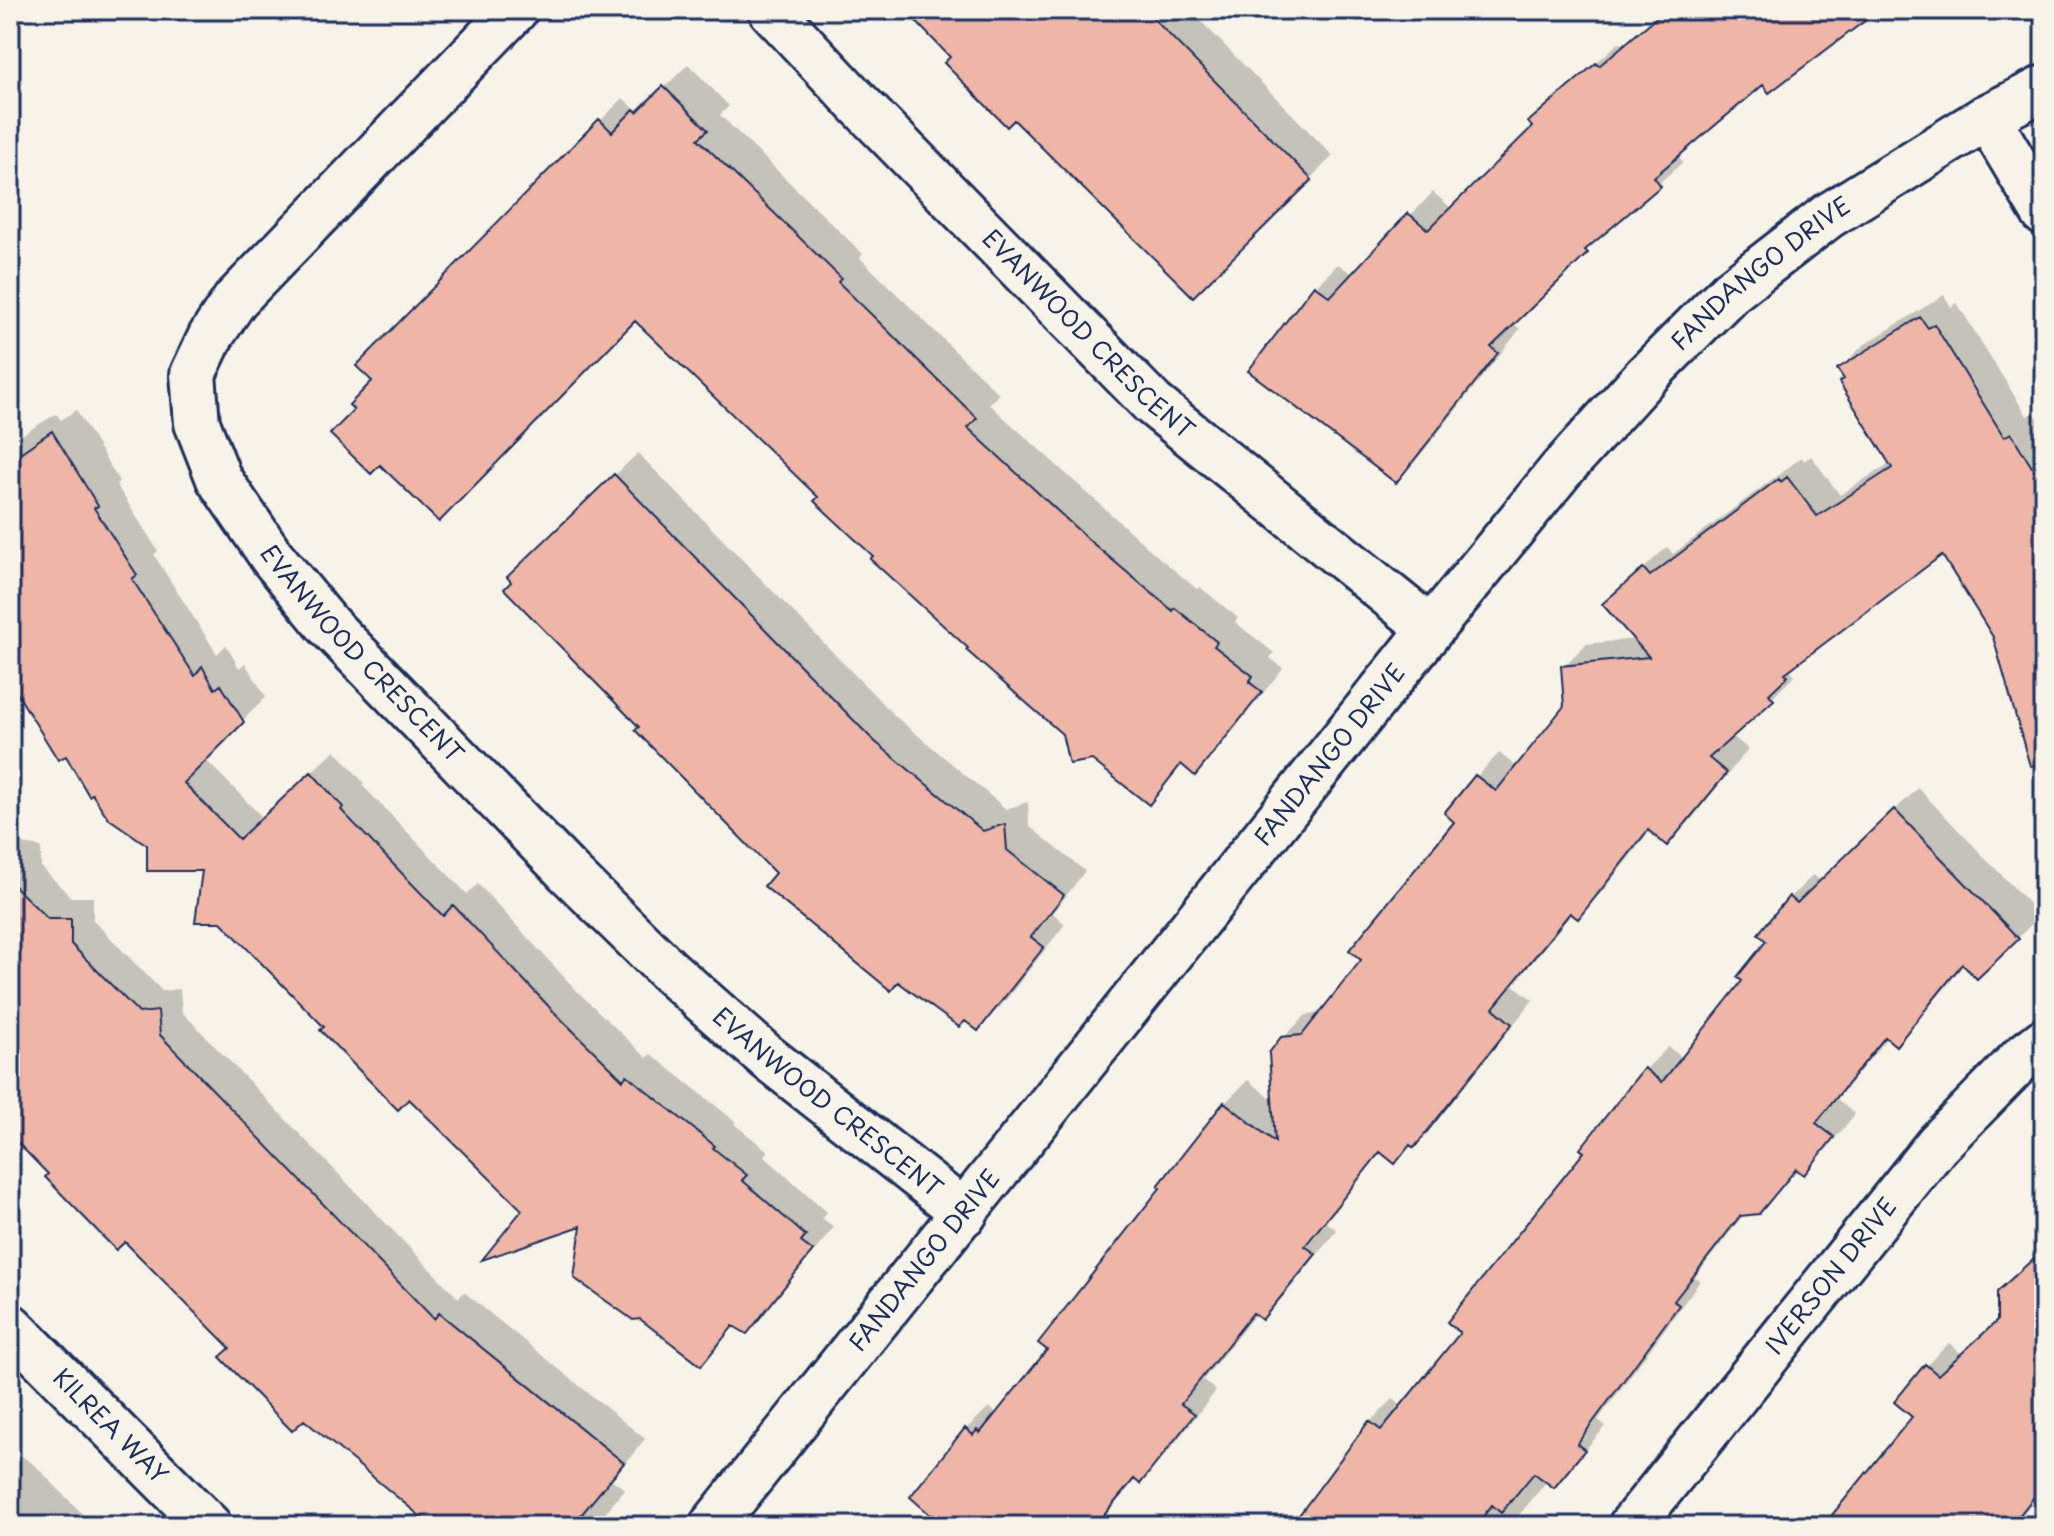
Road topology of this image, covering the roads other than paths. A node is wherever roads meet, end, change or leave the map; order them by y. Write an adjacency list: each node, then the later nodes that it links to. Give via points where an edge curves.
1 (515, 10): 8 (street, EVANWOOD CRESCENT, via 235,300 193,374 197,423 219,479 272,557 328,625 568,872 768,1058)
2 (771, 10): 6 (street, EVANWOOD CRESCENT, via 1153,404)
3 (2044, 88): 4 (street, FANDANGO DRIVE)
4 (1987, 117): 5 (street); 6 (street, FANDANGO DRIVE, via 1828,216 1730,292 1561,470)
5 (2044, 213)
6 (1431, 629): 8 (street, FANDANGO DRIVE)
7 (2044, 1041): 12 (street, IVERSON DRIVE, via 1937,1145)
8 (965, 1213): 11 (street, FANDANGO DRIVE)
9 (10, 1326): 10 (street, KILREA WAY)
10 (209, 1526)
11 (712, 1526)
12 (1631, 1526)

